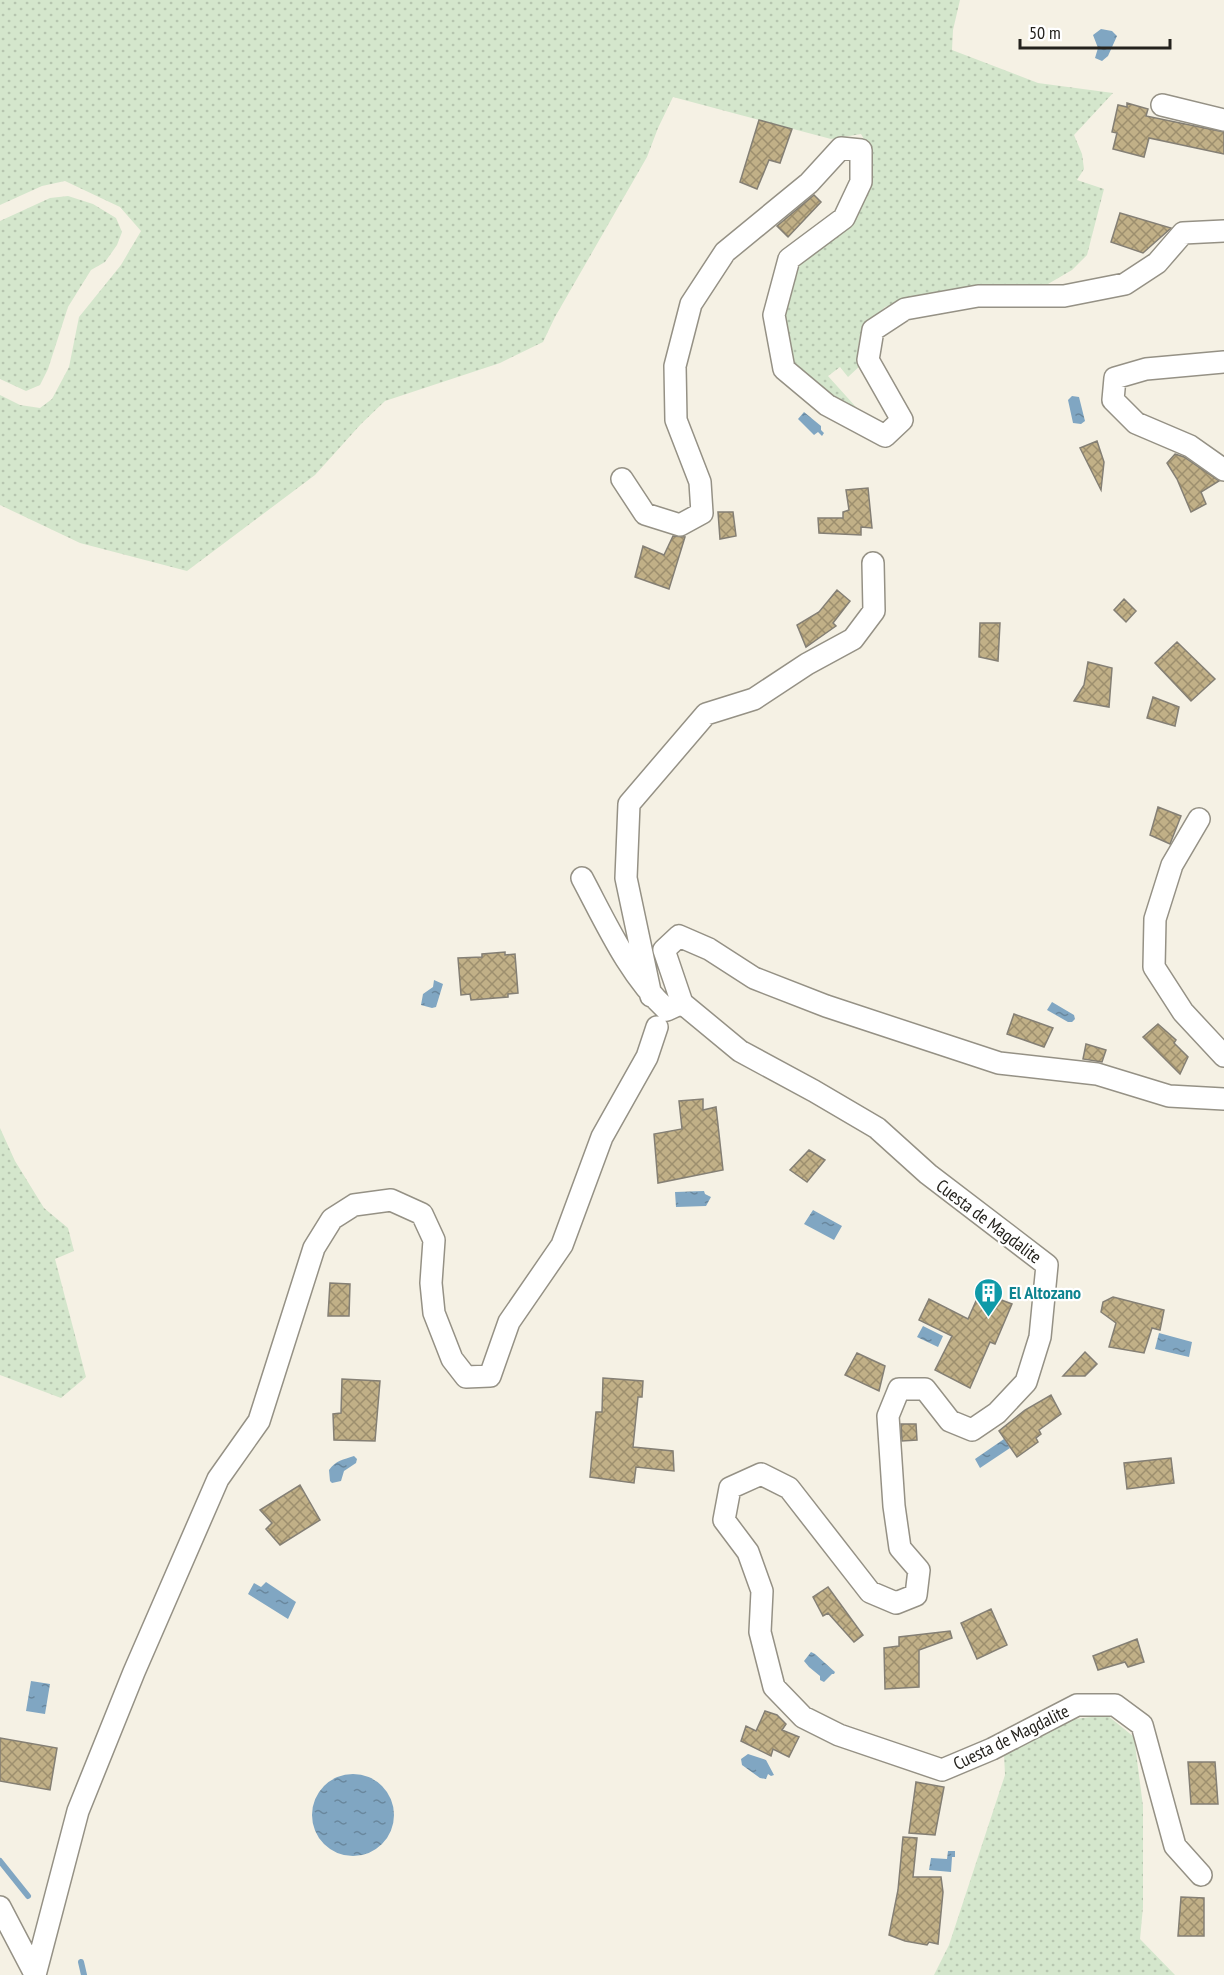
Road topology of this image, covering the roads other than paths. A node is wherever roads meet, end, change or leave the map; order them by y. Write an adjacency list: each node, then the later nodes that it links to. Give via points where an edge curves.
1 (1162, 105): 2 (street)
2 (1224, 120)
3 (1224, 231): 6 (street, via 1183,233 1157,263 1125,284 1064,296 978,296 905,309 873,330 868,360 902,420 885,435 827,405 784,369 774,315 789,259 844,218 861,182 861,150 841,148 810,183 725,252 691,304 675,366 676,420 700,482 702,513 680,525 645,514)
4 (1224, 362): 5 (street, via 1146,369 1115,378 1113,400 1136,423 1190,446)
5 (1224, 470)
6 (622, 479)
7 (873, 563): 10 (street, via 874,611 854,639 754,699 706,714 628,804 626,878)
8 (1198, 819): 13 (street, via 1172,865 1155,918 1154,967 1183,1012)
9 (582, 878): 10 (street)
10 (651, 996): 11 (street, via 667,1010)
11 (682, 1003): 14 (street, via 664,950 679,936 754,978 999,1063 1097,1074 1169,1096); 15 (street, Cuesta de Magdalite, via 740,1051 877,1128 928,1174 1047,1265 1040,1337 1026,1382 997,1413 972,1430 950,1422 926,1389 899,1389 888,1416 900,1548 919,1570 916,1595 896,1603 870,1592 789,1488 761,1474 730,1488 724,1520 748,1552 762,1591 760,1632 774,1687 812,1722 942,1770 1077,1705 1115,1705 1142,1725 1175,1846)
12 (657, 1026): 17 (street, via 647,1057 603,1137 562,1245 509,1322 490,1376 466,1377 452,1359 434,1313 434,1240 422,1214 390,1200 354,1206 332,1219 314,1248 259,1421 218,1479 78,1811)
13 (1224, 1056)
14 (1224, 1099)
15 (1201, 1875)
16 (0, 1907): 17 (street)
17 (35, 1975)

